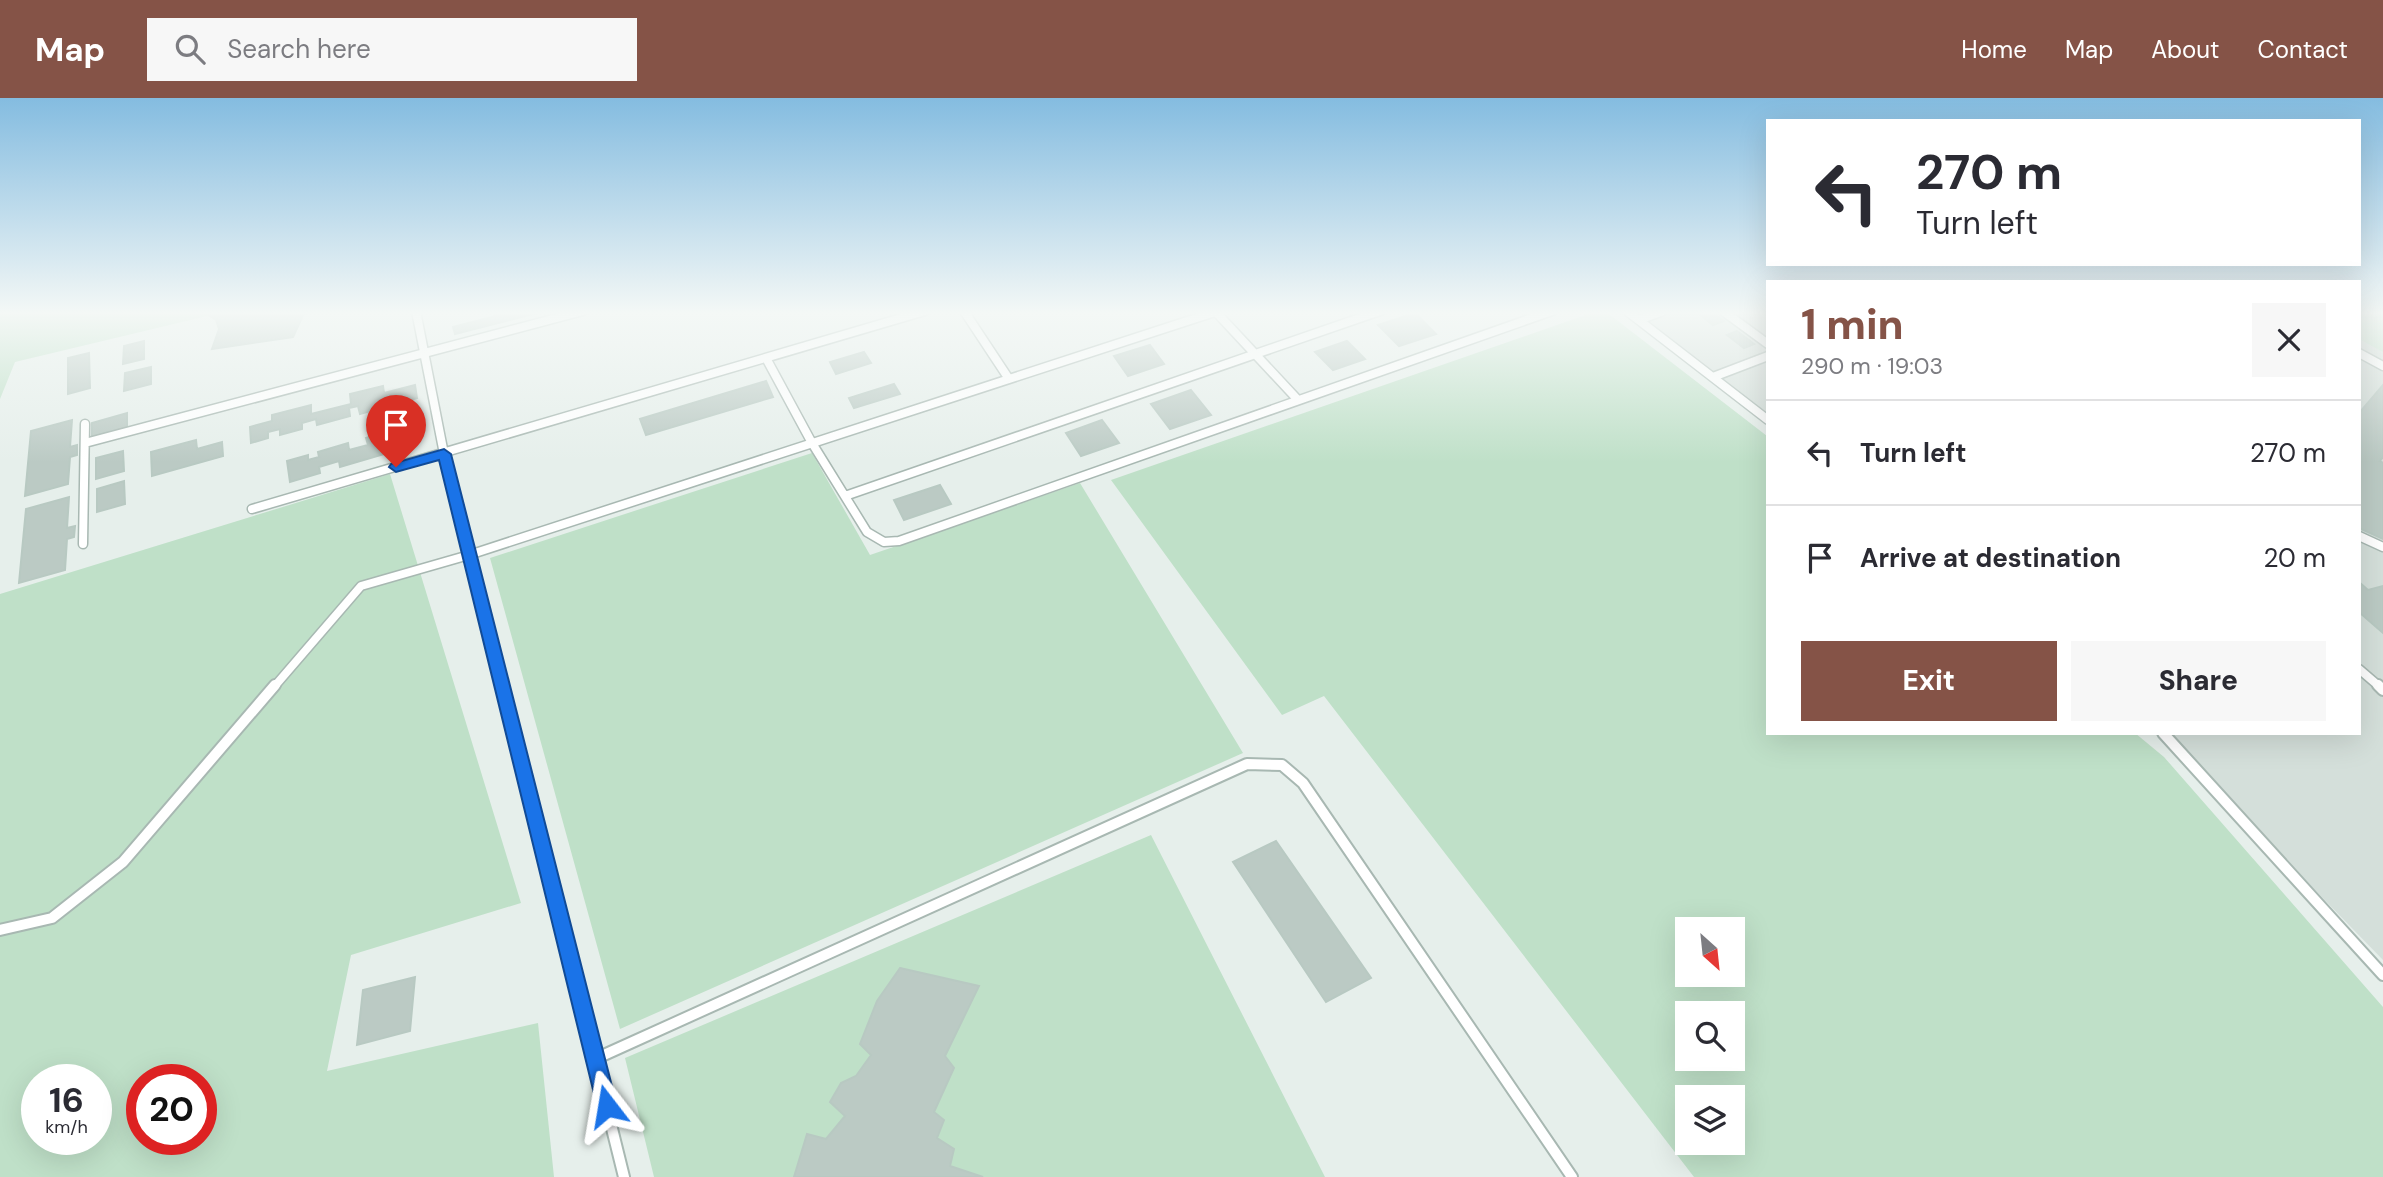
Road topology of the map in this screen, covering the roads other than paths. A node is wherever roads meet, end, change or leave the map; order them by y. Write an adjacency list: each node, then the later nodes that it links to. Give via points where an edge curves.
1 (393, 361): 17 (lane)
2 (427, 361): 19 (lane)
3 (755, 361): 19 (lane)
4 (768, 361): 18 (lane)
5 (997, 361): 13 (lane)
6 (1063, 361): 13 (lane)
7 (1232, 361): 20 (lane)
8 (1260, 361): 14 (lane)
9 (1408, 361): 14 (lane)
10 (1693, 361): 12 (lane)
11 (1754, 361): 12 (lane)
12 (1713, 377): 15 (lane)
13 (1009, 379): 18 (lane)
14 (1298, 400): 20 (lane, via 899,541 884,542 867,532)
15 (1766, 418)
16 (85, 424): 17 (lane)
17 (85, 443): 23 (lane)
18 (812, 443): 20 (lane); 25 (lane)
19 (444, 454): 21 (lane); 25 (lane)
20 (845, 496)
21 (252, 509)
22 (2361, 537): 24 (lane)
23 (83, 544)
24 (2383, 547)
25 (469, 555): 29 (lane, via 361,586 123,862 52,918); 31 (lane)
26 (2361, 670): 27 (lane)
27 (2383, 690)
28 (2165, 735): 30 (lane)
29 (0, 930)
30 (2383, 975)
31 (595, 1059): 32 (lane); 33 (lane, via 1247,764 1282,765 1303,783)
32 (625, 1177)
33 (1572, 1177)

